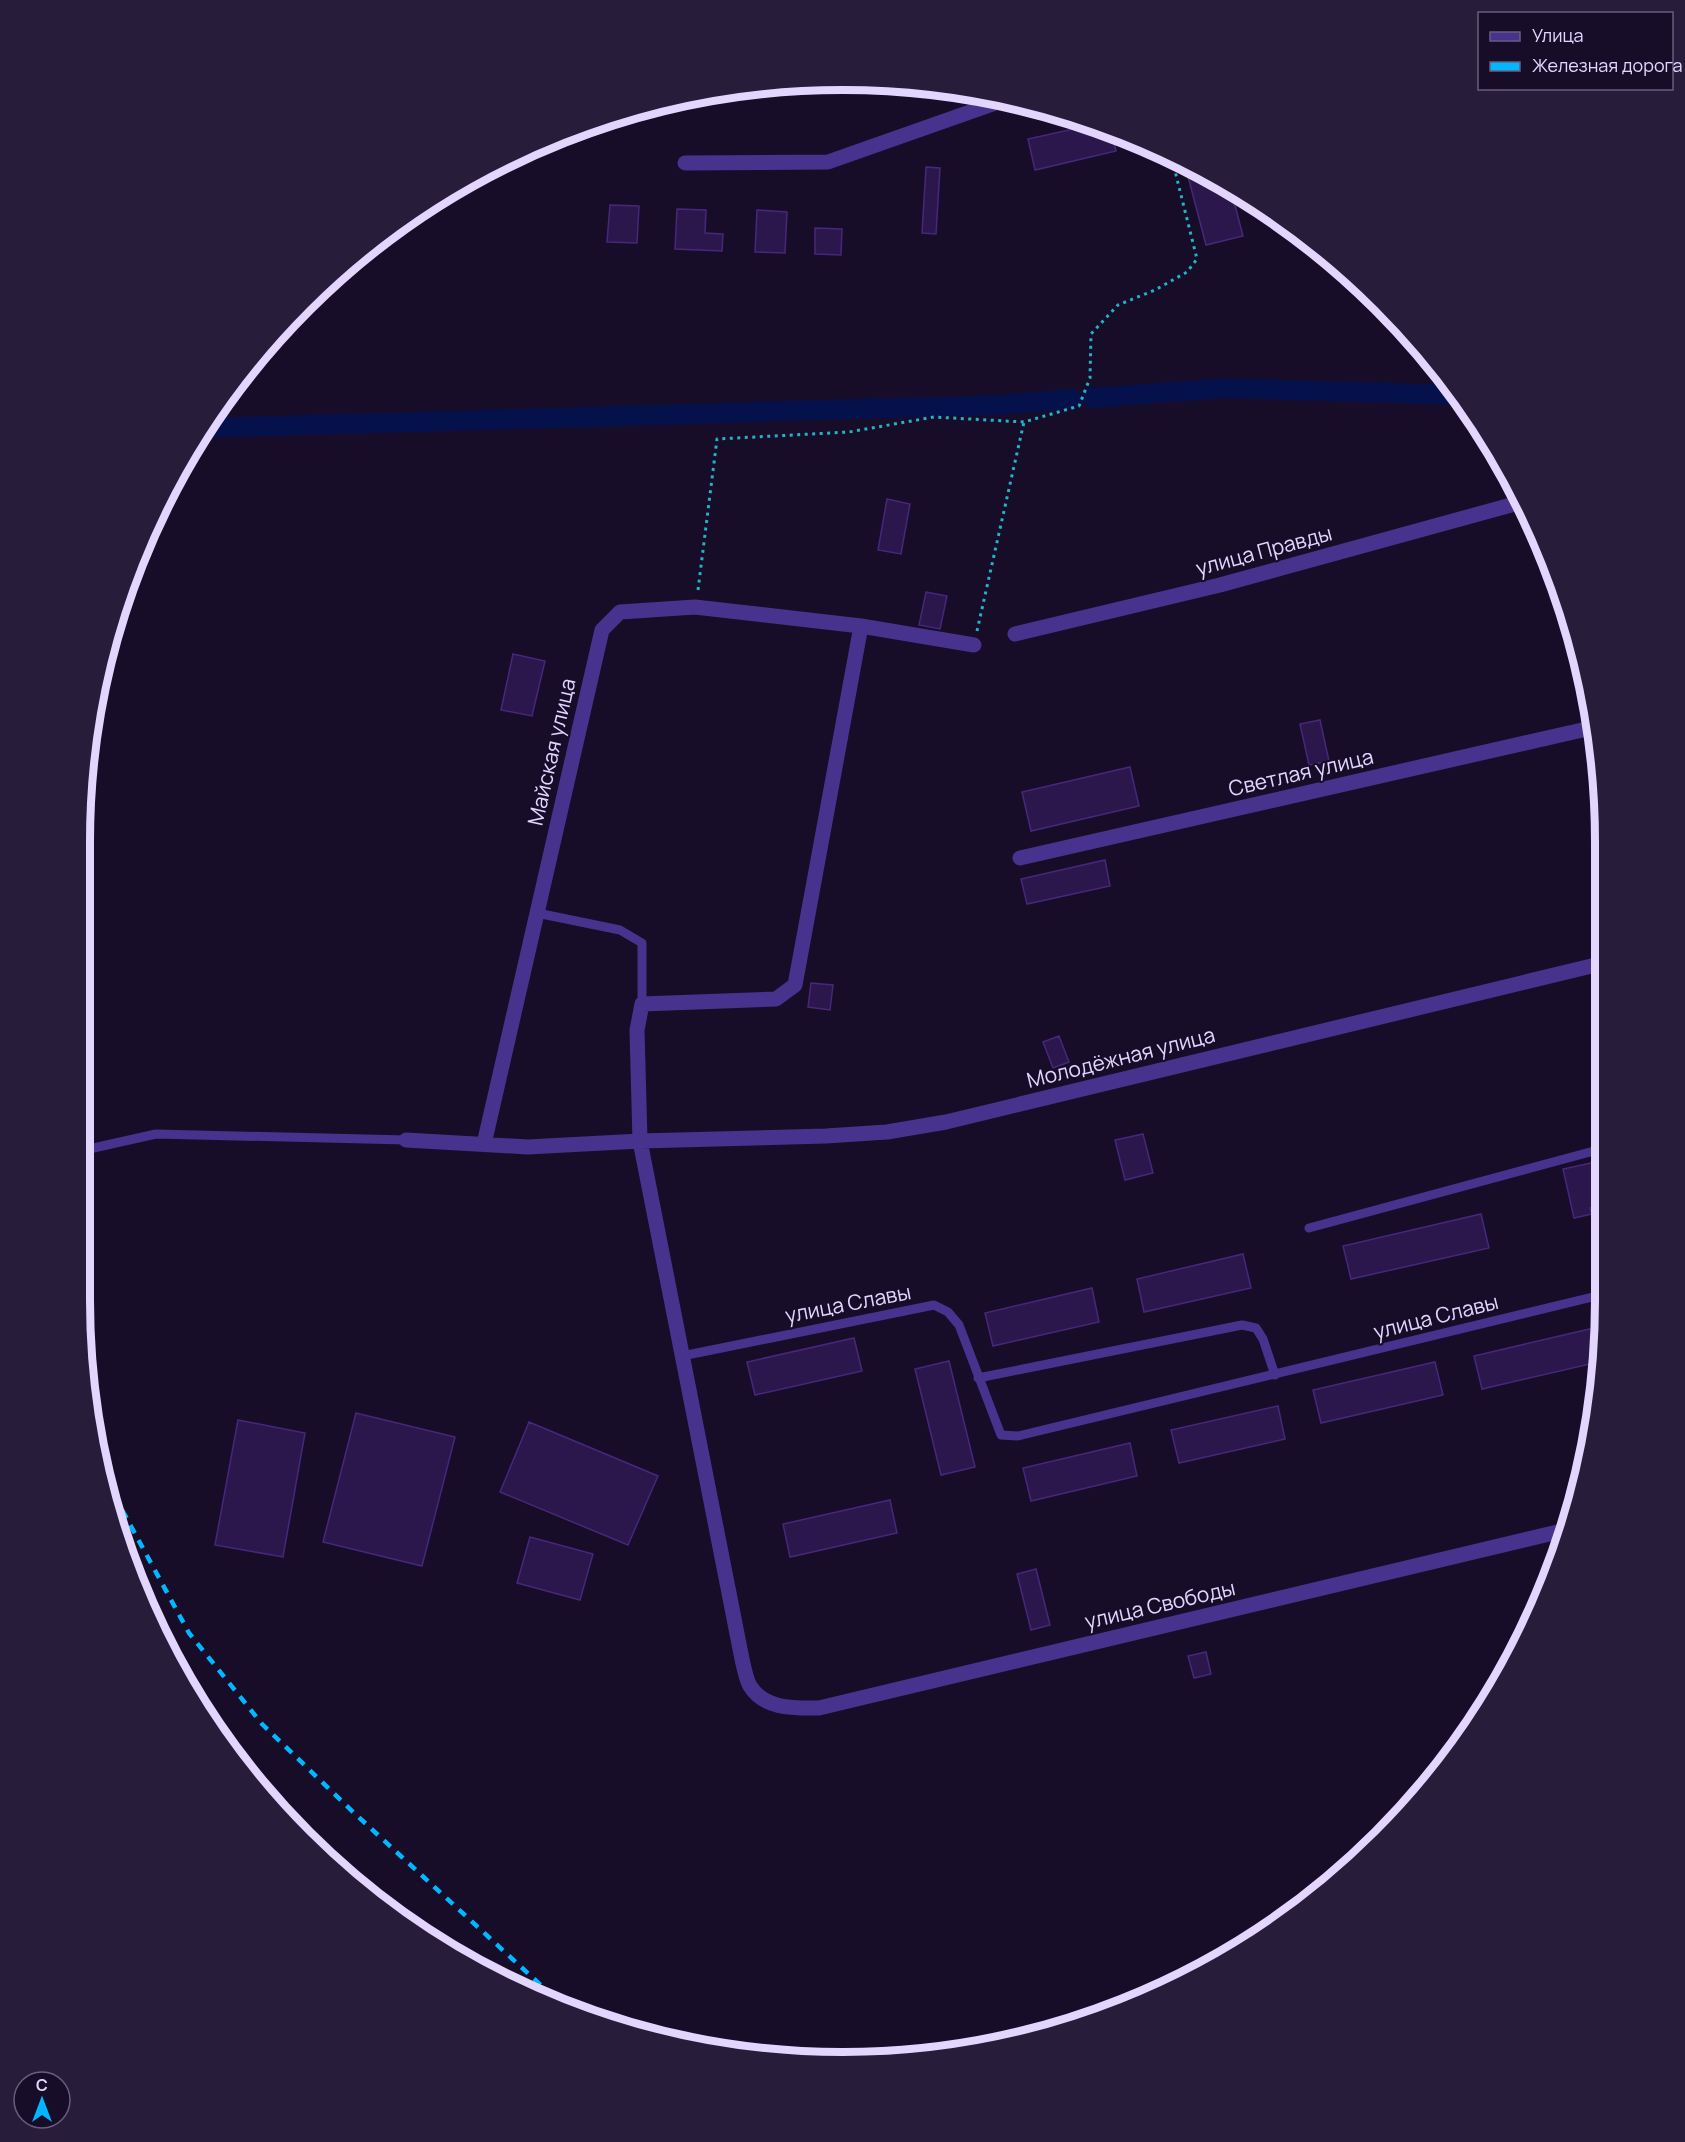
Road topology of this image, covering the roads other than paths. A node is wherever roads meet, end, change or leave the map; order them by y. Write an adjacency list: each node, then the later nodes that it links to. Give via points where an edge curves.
1 (990, 104): 2 (street, via 828,162)
2 (684, 163)
3 (1514, 504): 5 (street, улица Правды, via 1220,585)
4 (861, 626): 6 (street, Майская улица); 9 (street, Майская улица, via 696,607 620,612 602,630); 11 (street, via 795,985 776,999)
5 (1014, 634)
6 (974, 645)
7 (1587, 729): 8 (street, Светлая улица)
8 (1020, 858)
9 (537, 914): 11 (lane, via 620,930 642,943); 14 (street, Майская улица)
10 (1595, 965): 13 (street, Молодёжная улица, via 946,1122 826,1136)
11 (642, 1004): 13 (street, via 637,1030)
12 (406, 1140): 14 (street, Молодёжная улица); 15 (lane, via 156,1134)
13 (640, 1141): 14 (street, Молодёжная улица, via 528,1148); 19 (street)
14 (483, 1144)
15 (90, 1149)
16 (1595, 1151): 17 (lane)
17 (1309, 1228)
18 (1595, 1296): 20 (lane, улица Славы)
19 (682, 1356): 21 (lane, улица Славы, via 934,1305 948,1312 959,1325); 22 (street, улица Свободы, via 741,1659 750,1686 763,1700 787,1708 819,1708)
20 (1275, 1375): 21 (lane, via 1256,1328 1242,1325); 21 (lane, улица Славы, via 1018,1436 1001,1435)
21 (978, 1378)
22 (1558, 1532)

